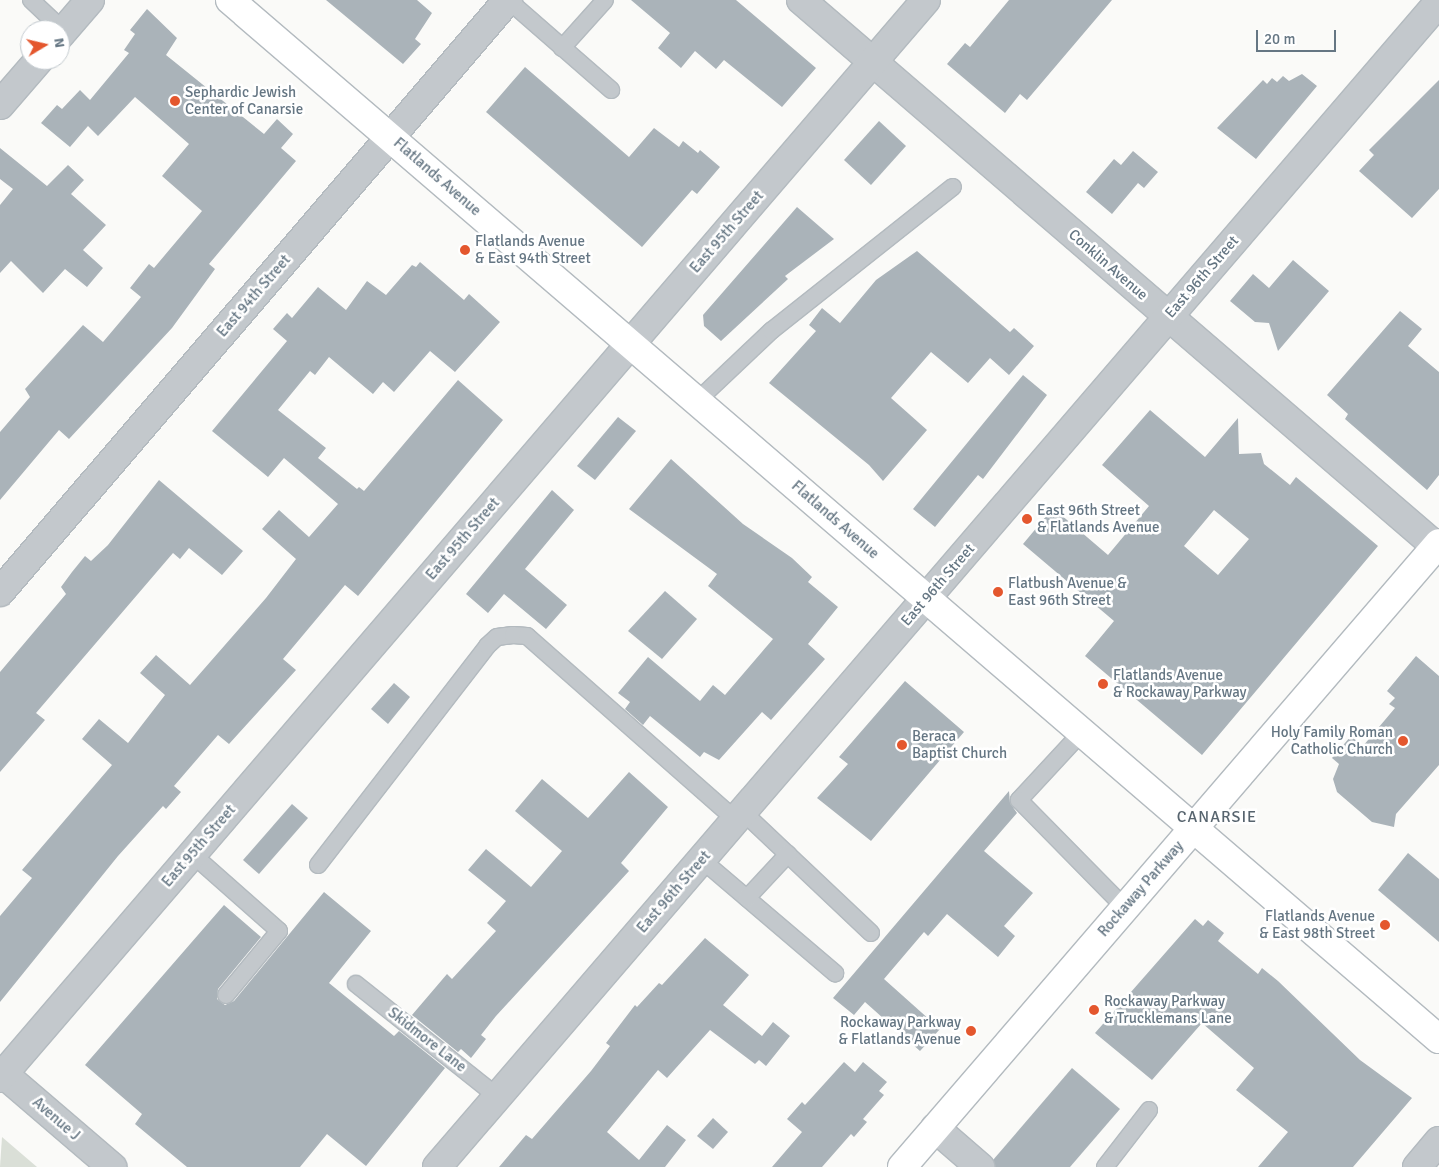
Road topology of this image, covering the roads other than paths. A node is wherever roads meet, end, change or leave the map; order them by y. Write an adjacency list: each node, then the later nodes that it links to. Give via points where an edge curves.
1 (31, 0): 9 (lane)
2 (90, 0): 10 (street)
3 (230, 0): 16 (main road, Flatlands Avenue)
4 (508, 0): 11 (lane); 16 (street, East 94th Street)
5 (605, 0): 11 (lane)
6 (801, 0): 12 (street, Conklin Avenue)
7 (926, 0): 12 (street, East 95th Street)
8 (1439, 2): 18 (street, East 96th Street)
9 (50, 20)
10 (70, 24)
11 (562, 48): 14 (lane)
12 (873, 62): 18 (street, Conklin Avenue); 19 (street, East 95th Street)
13 (30, 70): 15 (street)
14 (611, 90)
15 (0, 105)
16 (390, 137): 19 (main road, Flatlands Avenue); 22 (street, East 94th Street)
17 (954, 188): 20 (lane, via 771,331)
18 (1168, 317): 21 (street, Conklin Avenue); 23 (street, East 96th Street)
19 (630, 344): 20 (main road, Flatlands Avenue); 27 (street, East 95th Street)
20 (696, 401): 23 (main road, Flatlands Avenue)
21 (1438, 547): 26 (main road, Rockaway Parkway)
22 (0, 592)
23 (926, 598): 24 (main road, Flatlands Avenue); 25 (street, East 96th Street)
24 (1082, 732): 26 (main road, Flatlands Avenue); 32 (lane, via 1019,800)
25 (740, 816): 28 (lane); 29 (street, East 96th Street); 30 (lane, via 527,636 513,635 497,638 487,646)
26 (1194, 828): 32 (main road, Rockaway Parkway); 37 (main road, Flatlands Avenue)
27 (192, 854): 36 (lane, via 279,931); 38 (street, East 95th Street)
28 (788, 854): 31 (lane); 33 (lane)
29 (702, 860): 31 (lane); 39 (street, East 96th Street)
30 (318, 865)
31 (747, 898): 34 (lane)
32 (1125, 908): 41 (main road, Rockaway Parkway)
33 (871, 934)
34 (835, 974)
35 (356, 984): 39 (lane, Skidmore Lane)
36 (226, 995)
37 (1439, 1039)
38 (1, 1074): 43 (street, Avenue J)
39 (498, 1097): 44 (street, East 96th Street)
40 (1149, 1110): 47 (lane)
41 (935, 1128): 45 (main road, Rockaway Parkway); 46 (street)
42 (1439, 1141): 48 (street)
43 (112, 1167)
44 (437, 1167)
45 (902, 1167)
46 (980, 1167)
47 (1105, 1167)
48 (1417, 1167)

